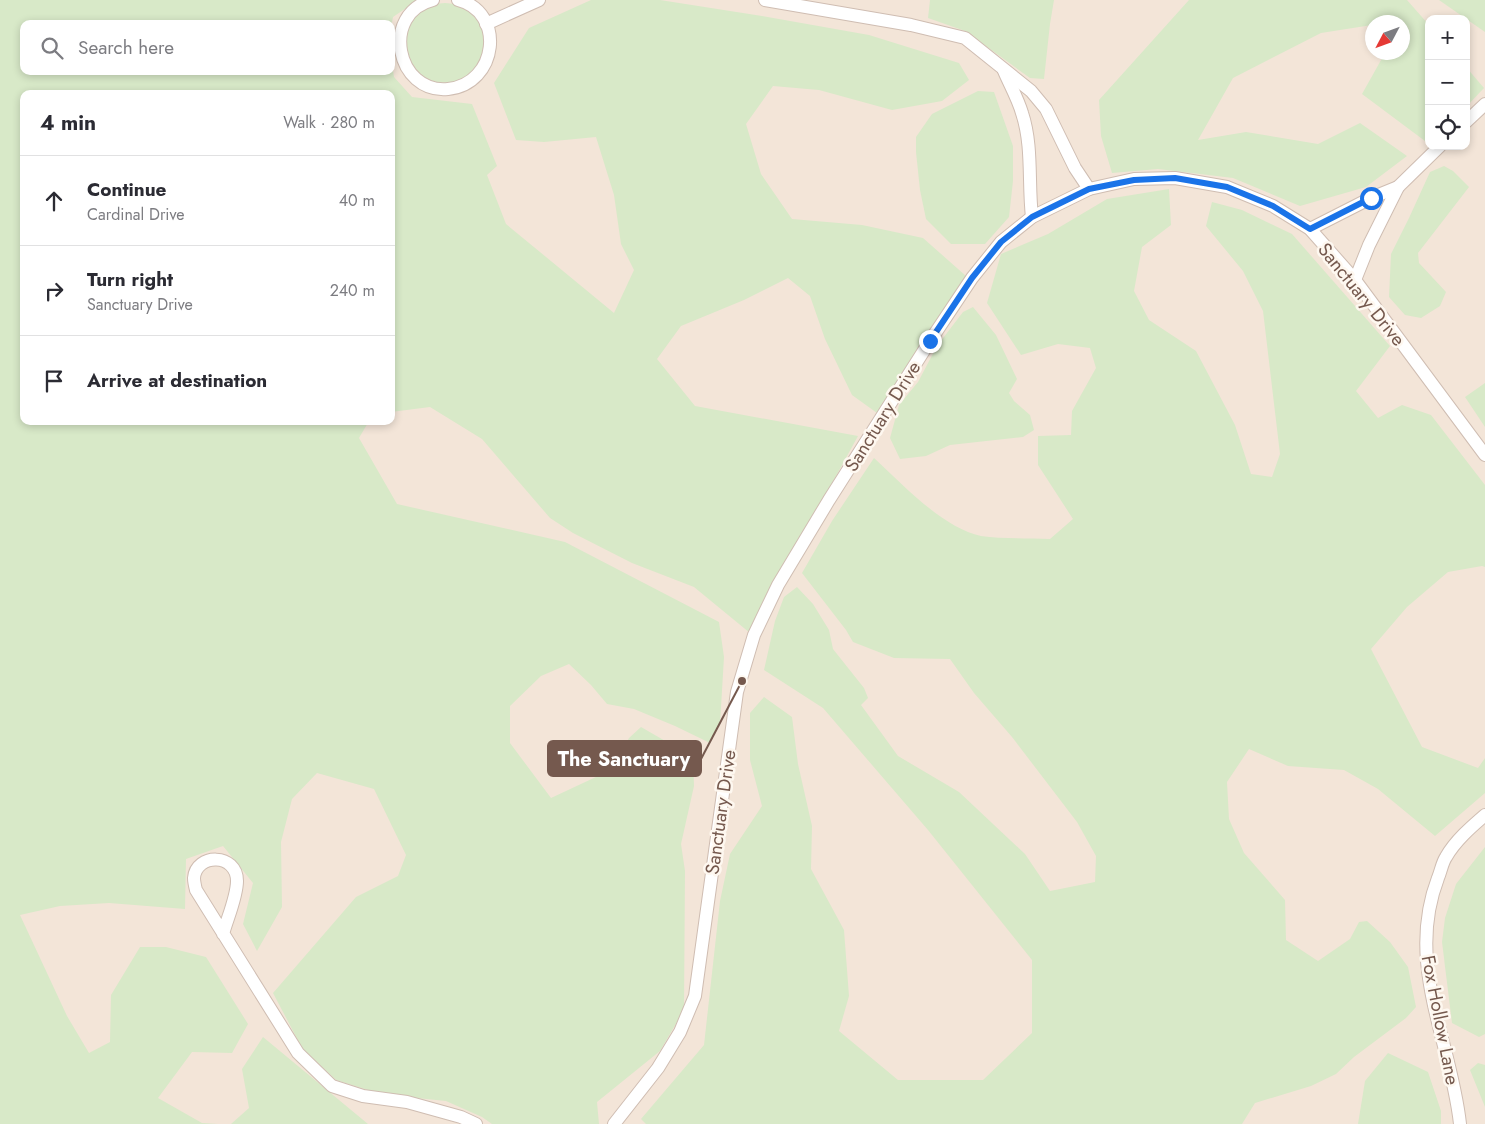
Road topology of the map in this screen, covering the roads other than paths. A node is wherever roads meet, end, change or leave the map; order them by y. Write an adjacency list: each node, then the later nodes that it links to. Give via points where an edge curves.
1 (433, 0): 5 (street, via 411,12 402,28 399,45 404,63 414,77 430,86 456,87 479,74 488,59 491,42)
2 (458, 0): 5 (street, via 476,10)
3 (539, 0): 5 (street)
4 (764, 0): 6 (street, via 911,25 965,38)
5 (486, 24)
6 (1003, 68): 11 (street, via 1031,91 1046,109); 12 (street, via 1023,114)
7 (1485, 104): 8 (street)
8 (1470, 118)
9 (1436, 150): 10 (street)
10 (1398, 186): 13 (street); 14 (street)
11 (1089, 189): 12 (street, Sanctuary Drive); 13 (street, Sanctuary Drive, via 1134,180 1175,178 1227,187 1273,206)
12 (1032, 217): 19 (street, Sanctuary Drive, via 1001,242 945,318 780,580 754,636 737,692 695,996 680,1032 658,1068)
13 (1310, 229): 14 (street, Sanctuary Drive)
14 (1355, 280): 15 (street, Sanctuary Drive)
15 (1485, 455)
16 (1485, 815): 20 (street, Fox Hollow Lane, via 1446,857 1426,920 1426,960 1458,1102)
17 (223, 934): 17 (street, via 196,890 194,878 197,869 216,859 234,868 237,880); 18 (street, via 298,1053 332,1086 363,1096 407,1102)
18 (476, 1124)
19 (614, 1124)
20 (1460, 1124)

